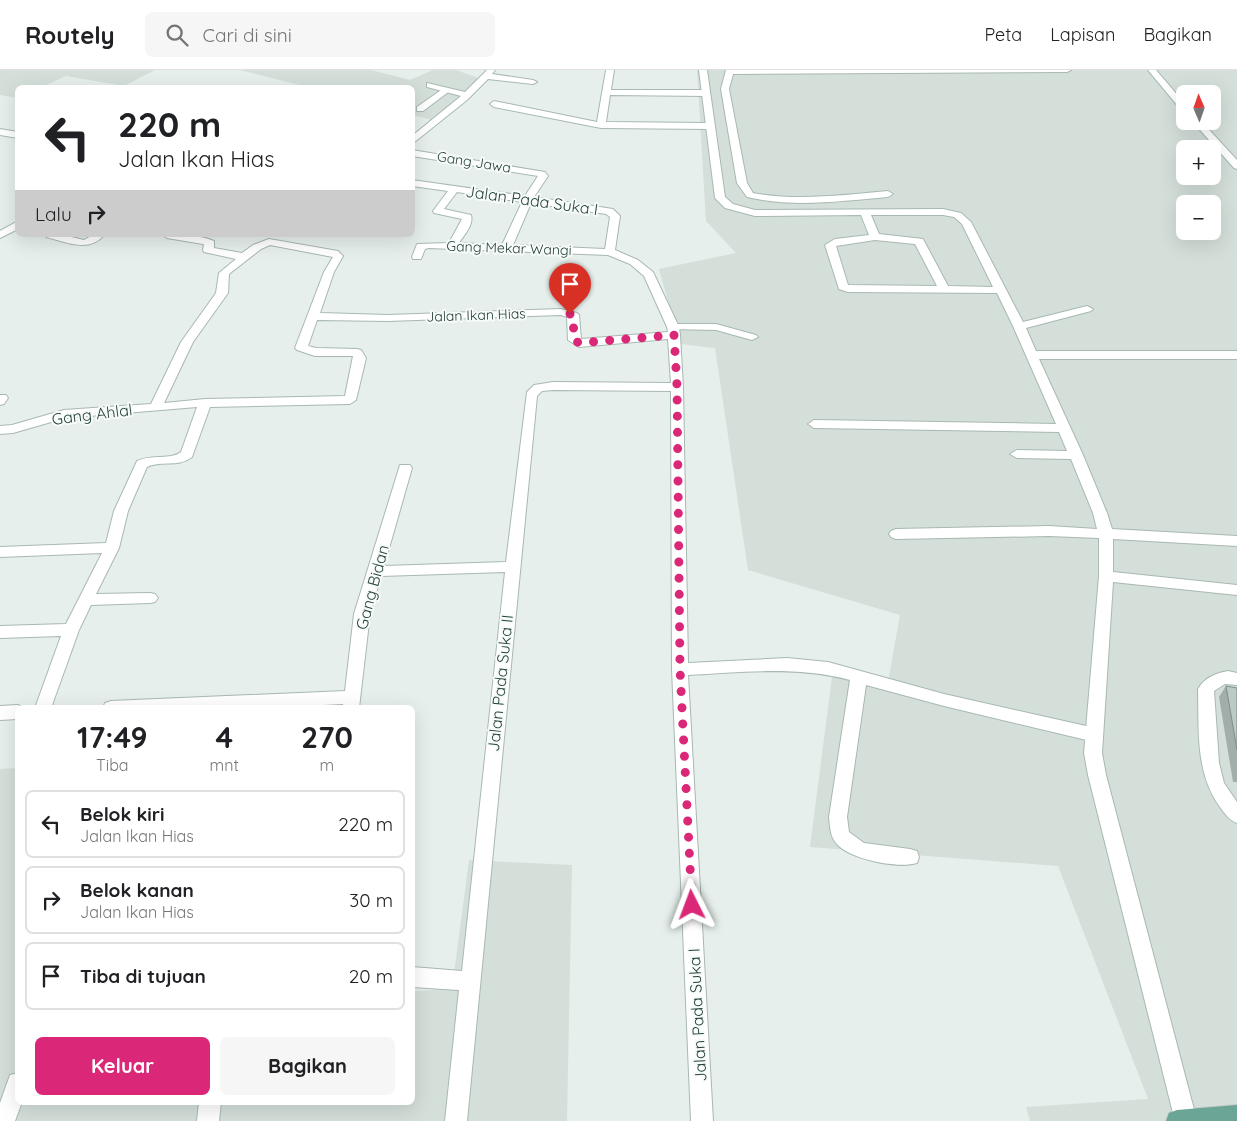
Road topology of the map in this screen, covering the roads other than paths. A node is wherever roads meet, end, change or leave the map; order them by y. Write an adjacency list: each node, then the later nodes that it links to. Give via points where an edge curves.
1 (610, 70): 13 (street)
2 (702, 70): 14 (street)
3 (924, 70): 7 (street); 8 (street)
4 (1067, 70): 8 (street)
5 (1152, 70): 16 (street)
6 (732, 71): 7 (street); 29 (street, via 725,88 742,183 750,195 800,201)
7 (856, 71)
8 (1014, 71)
9 (489, 73): 10 (street); 15 (street)
10 (533, 82)
11 (430, 85): 12 (street)
12 (447, 90): 15 (street); 18 (street)
13 (606, 92): 14 (street); 19 (street)
14 (706, 93): 20 (street)
15 (465, 95): 24 (street)
16 (1176, 98)
17 (494, 104): 19 (street)
18 (420, 109)
19 (601, 125): 20 (street)
20 (708, 126): 31 (street, via 720,198 729,206 755,213)
21 (1204, 130): 26 (street)
22 (0, 132): 23 (street)
23 (15, 134)
24 (415, 138)
25 (415, 153): 30 (street, Gang Jawa, via 542,174)
26 (1237, 166)
27 (415, 183): 28 (street, Jalan Pada Suka I)
28 (454, 189): 30 (street, Jalan Pada Suka I); 39 (street, via 438,211 467,216 467,222)
29 (888, 194)
30 (528, 199): 41 (street); 42 (street, Jalan Pada Suka I, via 609,211 615,216)
31 (865, 213): 38 (street); 46 (street, via 943,212 957,215 966,222)
32 (15, 227): 33 (street)
33 (0, 235)
34 (58, 237): 35 (street, via 84,243)
35 (96, 237)
36 (180, 237): 43 (street, via 205,241 210,244 208,250)
37 (311, 237): 40 (street)
38 (875, 237): 45 (street, via 921,242); 45 (street, via 830,245 843,287)
39 (452, 246): 41 (street, Gang Mekar Wangi); 44 (street, Gang Mekar Wangi, via 424,245)
40 (303, 248): 43 (street, via 269,242); 48 (street, via 338,256)
41 (506, 248): 42 (street, Gang Mekar Wangi)
42 (610, 252): 50 (street, Jalan Pada Suka I, via 634,262 649,274)
43 (244, 257): 56 (street, via 222,276 225,280 222,293 188,342)
44 (416, 257)
45 (943, 288): 46 (street)
46 (1000, 290): 49 (street)
47 (1087, 308): 49 (street)
48 (312, 316): 50 (street, Jalan Ikan Hias, via 388,318 561,312 573,315 574,340 579,343); 55 (street, Gang Ahlal, via 301,348 315,352 349,351 357,353 360,358 350,400)
49 (1019, 326): 52 (street)
50 (674, 331): 51 (street, via 716,326); 54 (street, Jalan Pada Suka I)
51 (752, 337)
52 (1032, 355): 53 (street); 58 (street)
53 (1237, 356)
54 (677, 386): 68 (street, Jalan Pada Suka II, via 553,386 538,388 530,395); 76 (street, Jalan Pada Suka I)
55 (205, 403): 56 (street, Gang Ahlal); 66 (street, via 186,456 142,464 121,512)
56 (156, 407): 59 (street, Gang Ahlal, via 64,414)
57 (814, 424): 58 (street)
58 (1064, 428): 61 (street)
59 (0, 430)
60 (1017, 454): 61 (street)
61 (1076, 455): 64 (street)
62 (406, 468): 69 (street, Gang Bidan)
63 (896, 534): 64 (street, via 1049,531)
64 (1106, 534): 65 (street); 70 (street)
65 (1237, 541)
66 (112, 548): 67 (street); 73 (street)
67 (0, 552)
68 (512, 567): 69 (street); 88 (street, Jalan Pada Suka II)
69 (375, 571): 79 (street, Gang Bidan, via 356,648)
70 (1106, 576): 71 (street); 84 (street)
71 (1237, 590)
72 (150, 598): 73 (street)
73 (86, 600): 74 (street)
74 (71, 630): 75 (street); 80 (street)
75 (0, 632)
76 (680, 669): 77 (street, via 787,664 828,668); 95 (street, Jalan Pada Suka I)
77 (859, 677): 84 (street); 86 (street, via 838,817 841,835 864,851)
78 (1237, 679): 85 (street, via 1227,676 1206,689 1214,782)
79 (352, 702): 81 (street)
80 (44, 705)
81 (232, 705)
82 (15, 712): 83 (street)
83 (0, 713)
84 (1095, 735): 96 (street, via 1097,775)
85 (1237, 814)
86 (910, 857)
87 (415, 977): 88 (street)
88 (471, 982): 94 (street, Jalan Pada Suka II)
89 (15, 1090): 92 (street)
90 (210, 1105): 93 (street)
91 (1237, 1116): 96 (main road)
92 (4, 1121)
93 (208, 1121)
94 (456, 1121)
95 (702, 1121)
96 (1183, 1121)

